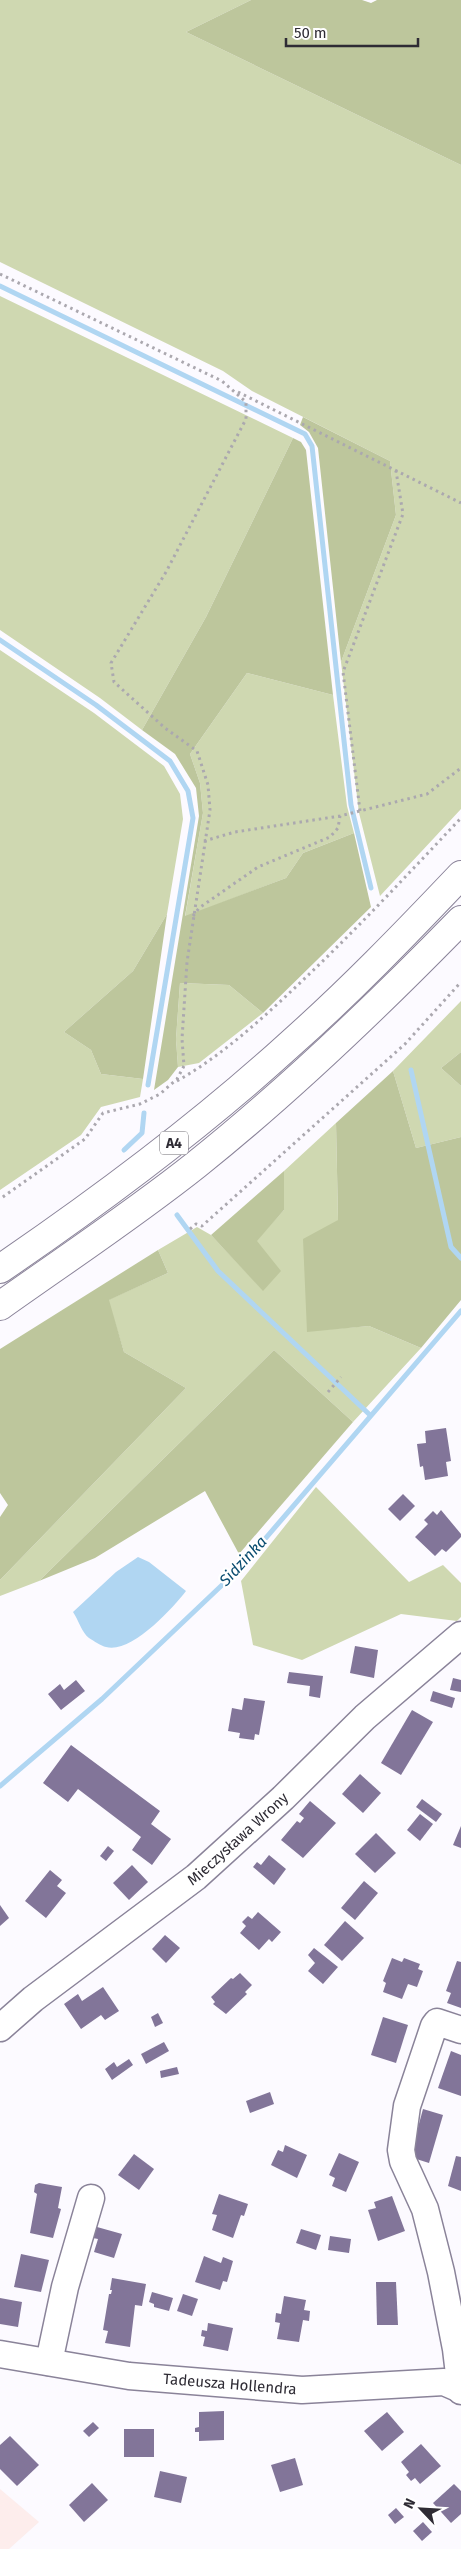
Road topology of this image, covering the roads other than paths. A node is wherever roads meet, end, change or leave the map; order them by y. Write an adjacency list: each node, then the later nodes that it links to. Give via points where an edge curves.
1 (461, 876): 3 (highway, A4, via 336,1002 236,1092 139,1170)
2 (461, 920): 4 (highway, A4, via 356,1026 282,1094 114,1226)
3 (0, 1269)
4 (7, 1301)
5 (461, 1636): 6 (street, Mieczysława Wrony, via 365,1717 196,1877 33,1998)
6 (0, 2028)
7 (461, 2030): 11 (street, via 437,2022 434,2026 407,2106 400,2141 403,2161 425,2210 441,2272)
8 (91, 2198): 10 (street, via 65,2286)
9 (0, 2354): 10 (street, Tadeusza Hollendra)
10 (49, 2362): 11 (street, Tadeusza Hollendra, via 129,2376 302,2390 444,2382)
11 (461, 2390)

